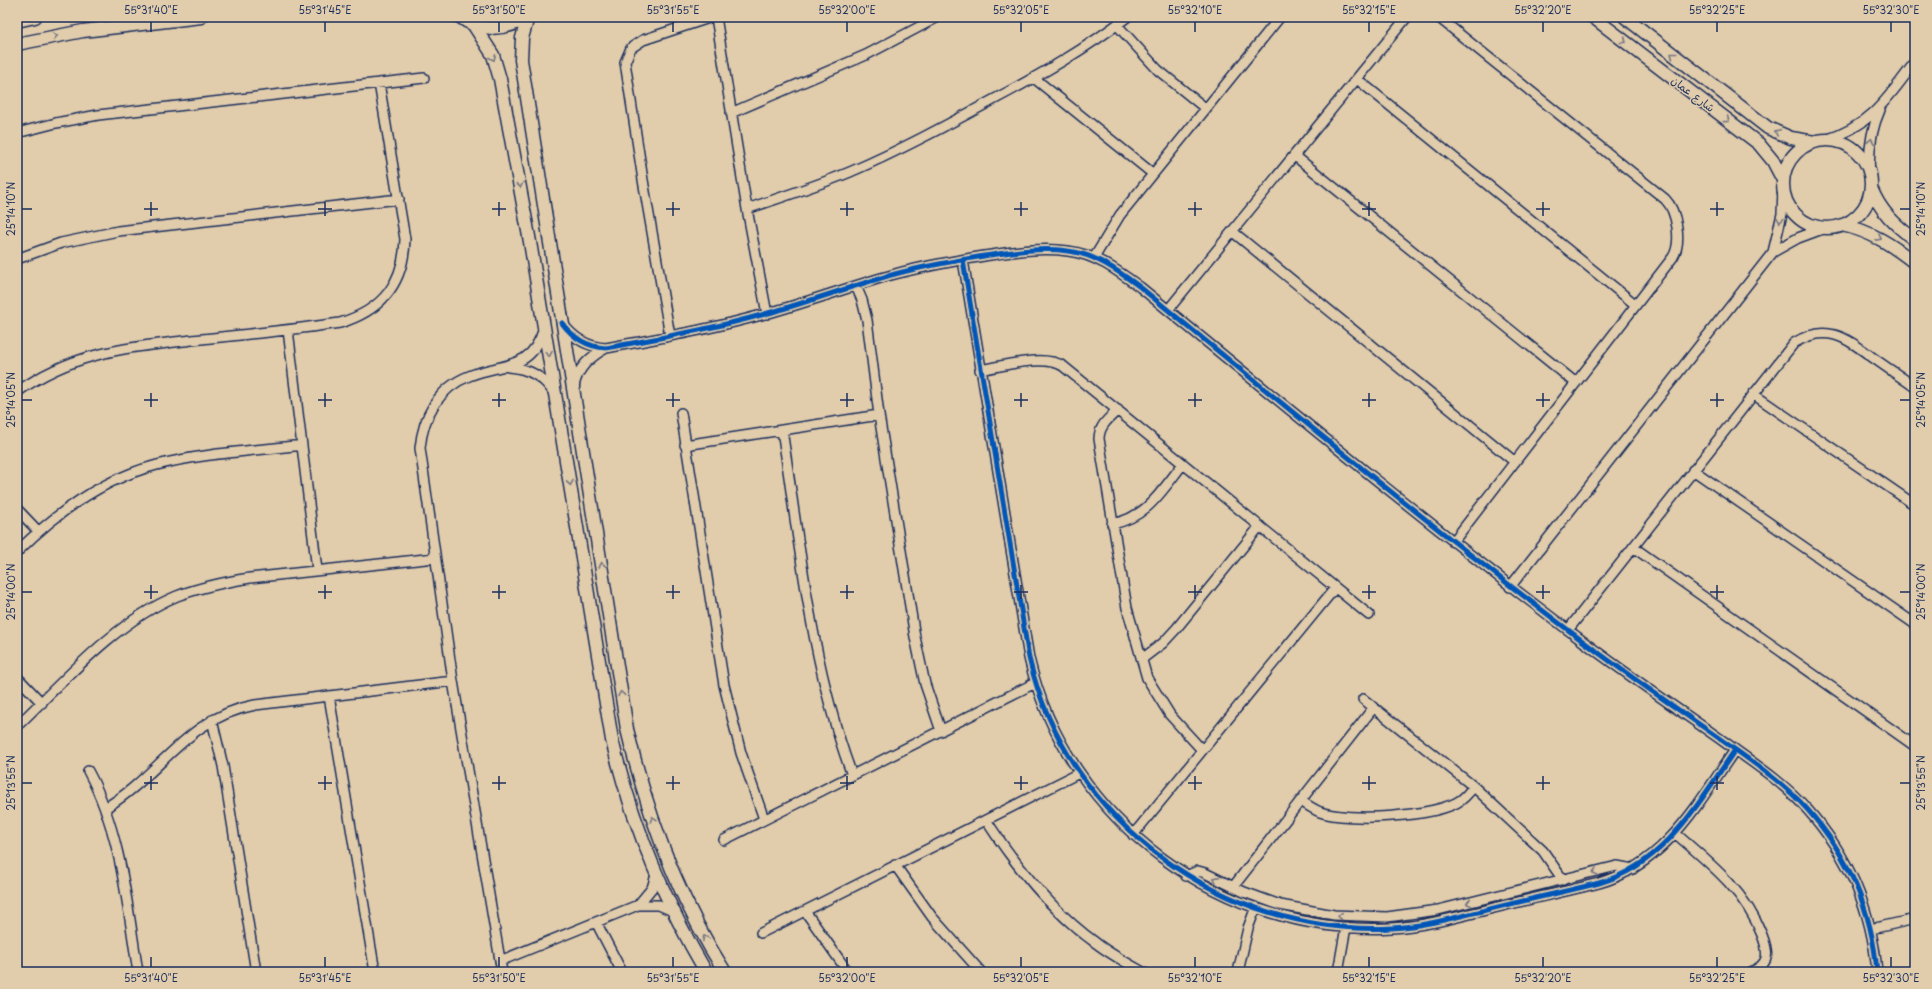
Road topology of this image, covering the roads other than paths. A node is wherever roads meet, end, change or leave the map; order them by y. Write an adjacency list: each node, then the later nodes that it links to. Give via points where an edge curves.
1 (35, 17): 14 (street)
2 (200, 17): 17 (street, one-way to 2, via 83,31)
3 (460, 17): 15 (street)
4 (528, 17): 15 (street, via 507,27); 47 (street, via 522,38 521,60)
5 (712, 17): 50 (street, via 643,40 631,48 625,62)
6 (716, 17): 25 (street)
7 (938, 17): 25 (street, via 866,55)
8 (1127, 17): 16 (street)
9 (1280, 17): 24 (street)
10 (1407, 17): 21 (street)
11 (1438, 17): 44 (street, via 1670,205 1674,217 1677,249)
12 (1594, 17): 31 (street, شارع عمان, one-way to 31, via 1759,144 1773,161)
13 (1625, 17): 27 (street, شارع عمان, one-way to 13, via 1791,138 1768,128)
14 (17, 21)
15 (473, 24): 48 (street, one-way to 48, via 493,55 500,79)
16 (1117, 25): 20 (street); 24 (street, via 1158,70)
17 (17, 44)
18 (1915, 62): 23 (street)
19 (424, 78): 22 (street)
20 (1034, 78): 29 (street); 33 (street, via 873,161 811,187)
21 (1357, 79): 28 (street); 44 (street)
22 (379, 83): 26 (street, via 98,115 56,122); 32 (street)
23 (1882, 106): 27 (street, via 1859,126 1837,137); 30 (street, one-way to 23, via 1871,137)
24 (1205, 108): 29 (street)
25 (731, 113): 33 (street)
26 (17, 133)
27 (1820, 141): 30 (street, via 1846,144 1855,150 1862,158); 31 (street, via 1796,152 1785,170)
28 (1295, 156): 36 (street); 54 (street)
29 (1152, 174): 39 (street, via 1120,216)
30 (1871, 182): 34 (street, via 1869,196 1862,210); 37 (street, via 1876,199 1886,215)
31 (1783, 184): 35 (street, via 1788,203 1797,216 1815,226); 38 (street, one-way to 38, via 1780,220)
32 (399, 199): 40 (street, via 118,231 61,243); 49 (street, via 405,253 396,281 388,293 367,312 354,319)
33 (747, 209): 46 (street)
34 (1842, 225): 35 (street); 42 (street, one-way to 42, via 1880,238)
35 (1825, 228): 38 (street, via 1798,238)
36 (1233, 232): 45 (street); 66 (street)
37 (1915, 240)
38 (1773, 252): 79 (street)
39 (1094, 258): 41 (street, via 1068,251 1043,249); 45 (street, via 1113,268)
40 (17, 259)
41 (963, 260): 43 (street, via 926,266); 53 (street)
42 (1915, 263)
43 (856, 286): 46 (street); 62 (street, via 867,320)
44 (1636, 305): 54 (street)
45 (1168, 310): 74 (street)
46 (767, 314): 50 (street, via 721,327)
47 (562, 323): 51 (street, via 581,341 597,348); 56 (street)
48 (544, 326): 52 (street, via 541,337 531,352 518,363); 58 (street, one-way to 58)
49 (288, 330): 57 (street, via 104,352 44,374); 64 (street)
50 (670, 336): 51 (street)
51 (606, 348): 56 (street, via 581,368)
52 (507, 367): 58 (street, via 535,374); 77 (street, via 481,372 457,382 437,400 424,422 421,461)
53 (980, 370): 60 (street, via 1041,361 1056,362); 87 (street)
54 (1576, 383): 66 (street)
55 (1915, 387): 59 (street, via 1844,337 1823,333 1813,334 1794,344)
56 (573, 391): 131 (street, one-way to 56, via 696,920 663,846 646,800 633,752 621,699)
57 (17, 392)
58 (555, 394): 111 (street, one-way to 111, via 612,740 627,796)
59 (1753, 394): 68 (street); 69 (street)
60 (1118, 410): 67 (street); 71 (street, via 1104,424 1099,434)
61 (681, 413): 65 (street)
62 (879, 415): 63 (street); 94 (street, via 915,637)
63 (782, 430): 65 (street); 100 (street, via 818,658 832,717)
64 (302, 445): 73 (street, via 190,458 139,471 91,493 54,517); 78 (street)
65 (685, 445): 104 (street, via 724,686 741,753)
66 (1515, 462): 74 (street)
67 (1183, 464): 71 (street, via 1140,514 1124,522); 72 (street)
68 (1693, 470): 75 (street); 82 (street)
69 (1915, 505)
70 (17, 509): 73 (street)
71 (1112, 524): 84 (street, via 1127,608)
72 (1260, 526): 80 (street); 84 (street, via 1163,644)
73 (38, 531): 76 (street)
74 (1453, 542): 79 (street)
75 (1633, 547): 83 (street); 95 (street)
76 (17, 552)
77 (435, 558): 78 (street); 86 (street)
78 (317, 570): 90 (street, via 221,582 176,597 131,621)
79 (1510, 587): 83 (street)
80 (1335, 588): 81 (street); 96 (street)
81 (1369, 615)
82 (1915, 624)
83 (1568, 630): 97 (street)
84 (1142, 659): 96 (street, via 1147,678 1162,703)
85 (17, 677): 90 (street)
86 (453, 681): 88 (street); 124 (street)
87 (1035, 683): 94 (street); 99 (street, via 1045,710)
88 (329, 696): 92 (street, via 245,707); 127 (street)
89 (1363, 699): 91 (street)
90 (42, 702): 93 (street)
91 (1374, 707): 101 (street); 102 (street)
92 (212, 720): 103 (street, via 186,738 127,794); 126 (street, via 223,766)
93 (17, 726)
94 (940, 731): 100 (street)
95 (1915, 746)
96 (1202, 750): 107 (street)
97 (1735, 750): 106 (street); 122 (street, via 1783,785 1822,827 1849,870)
98 (88, 771): 103 (street)
99 (1079, 773): 105 (street); 107 (street, via 1101,802)
100 (852, 775): 104 (street)
101 (1473, 786): 102 (street, via 1467,796 1449,806 1389,816 1335,815 1320,812); 113 (street, via 1543,851)
102 (1301, 801): 114 (street)
103 (105, 808): 125 (street, via 116,849)
104 (764, 819): 108 (street)
105 (986, 820): 109 (street); 134 (street, via 1028,878 1060,912 1096,943)
106 (1676, 834): 110 (street, via 1651,858); 137 (street, via 1730,882 1750,909 1764,940 1767,956 1761,966)
107 (1133, 835): 112 (street)
108 (724, 840)
109 (895, 865): 118 (street); 133 (street, via 932,917)
110 (1633, 870): 113 (street, one-way to 113, via 1617,866); 121 (street, via 1600,883 1439,922 1393,928)
111 (656, 875): 115 (street, via 652,888); 117 (street)
112 (1186, 876): 114 (street, one-way to 112, via 1198,871); 116 (street, via 1219,894)
113 (1563, 880): 114 (street, one-way to 114, via 1438,910 1386,917 1317,913 1274,903)
114 (1233, 887)
115 (638, 905): 117 (street, via 660,905); 120 (street)
116 (1256, 907): 121 (street, via 1300,920); 135 (street, via 1248,928)
117 (672, 911): 130 (street)
118 (805, 911): 123 (street); 132 (street)
119 (1915, 919): 122 (street)
120 (596, 922): 124 (street); 129 (street)
121 (1346, 927): 136 (street)
122 (1871, 929): 138 (street)
123 (761, 933)
124 (500, 960): 128 (street)
125 (138, 972)
126 (256, 972)
127 (375, 972)
128 (502, 972)
129 (622, 972)
130 (706, 972)
131 (725, 972)
132 (848, 972)
133 (982, 972)
134 (1143, 972)
135 (1238, 972)
136 (1338, 972)
137 (1750, 972)
138 (1877, 972)

